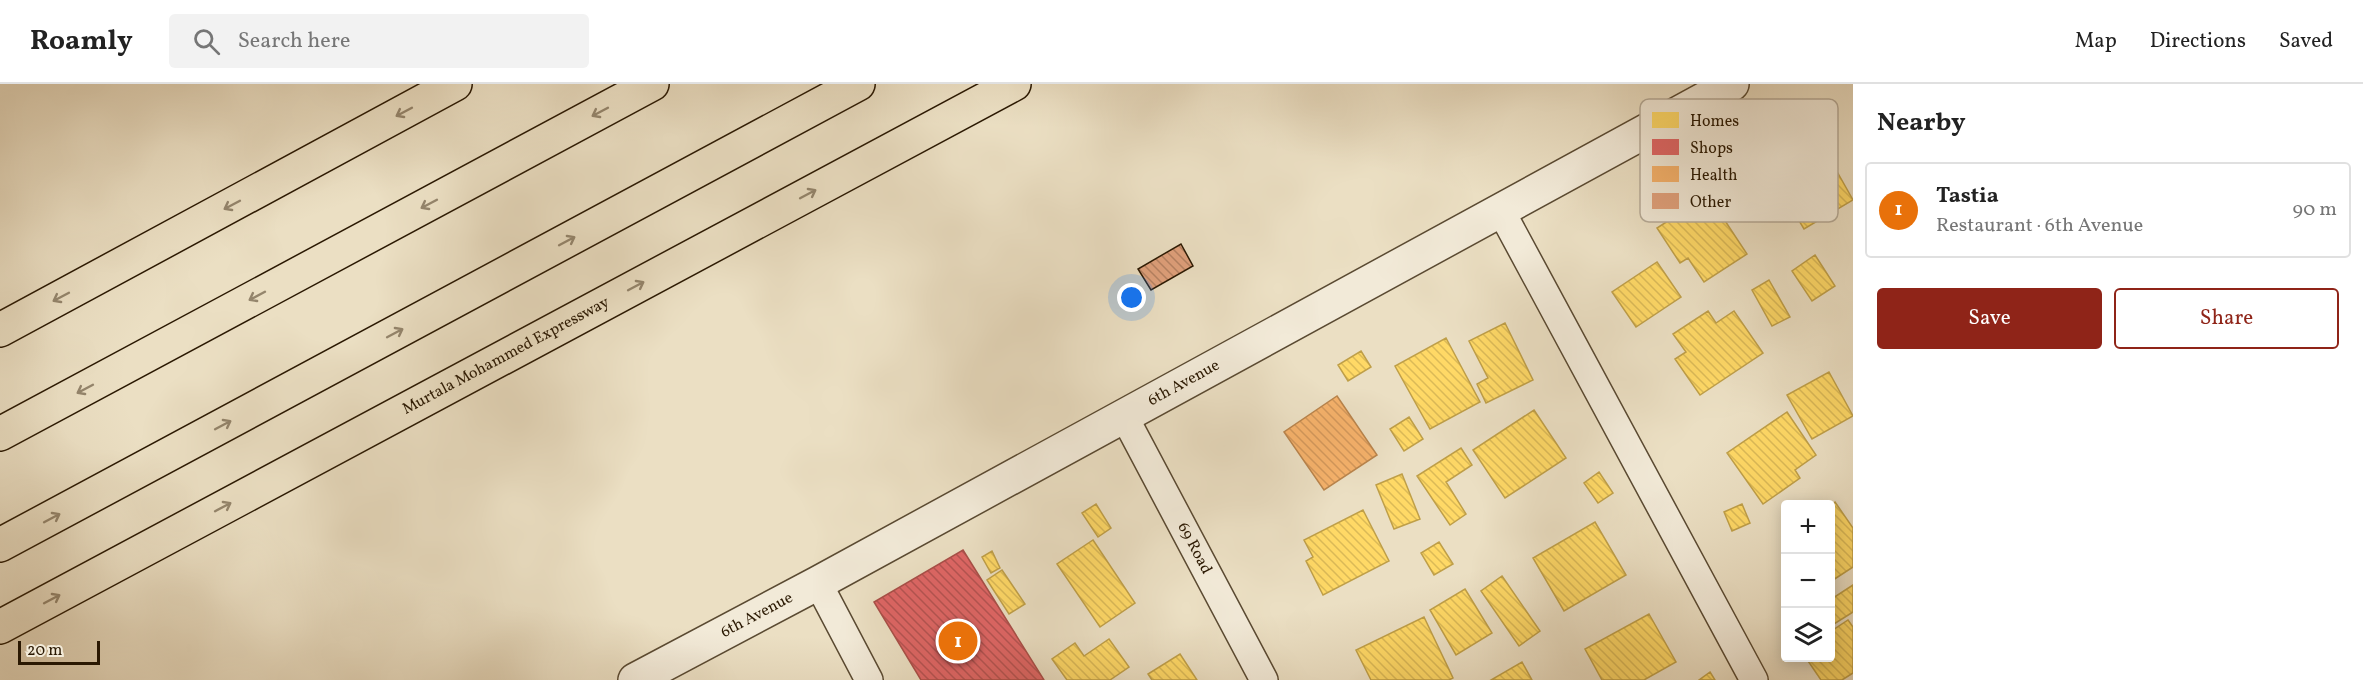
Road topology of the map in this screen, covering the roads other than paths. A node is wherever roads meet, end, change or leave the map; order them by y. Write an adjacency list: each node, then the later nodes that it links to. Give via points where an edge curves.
1 (455, 84): 9 (highway, one-way to 9)
2 (652, 84): 11 (highway, one-way to 11)
3 (858, 84): 12 (highway, one-way to 3)
4 (1014, 84): 14 (highway, Murtala Mohammed Expressway, one-way to 4)
5 (1732, 84): 6 (street, 6th Avenue)
6 (1704, 99)
7 (1640, 134): 8 (street, 6th Avenue)
8 (1500, 209): 10 (street, 6th Avenue); 18 (street)
9 (0, 330)
10 (1124, 416): 13 (street, 6th Avenue); 17 (street, 69 Road)
11 (0, 434)
12 (0, 545)
13 (818, 583): 15 (street, 6th Avenue); 16 (street)
14 (0, 627)
15 (635, 680)
16 (869, 680)
17 (1264, 680)
18 (1754, 680)

